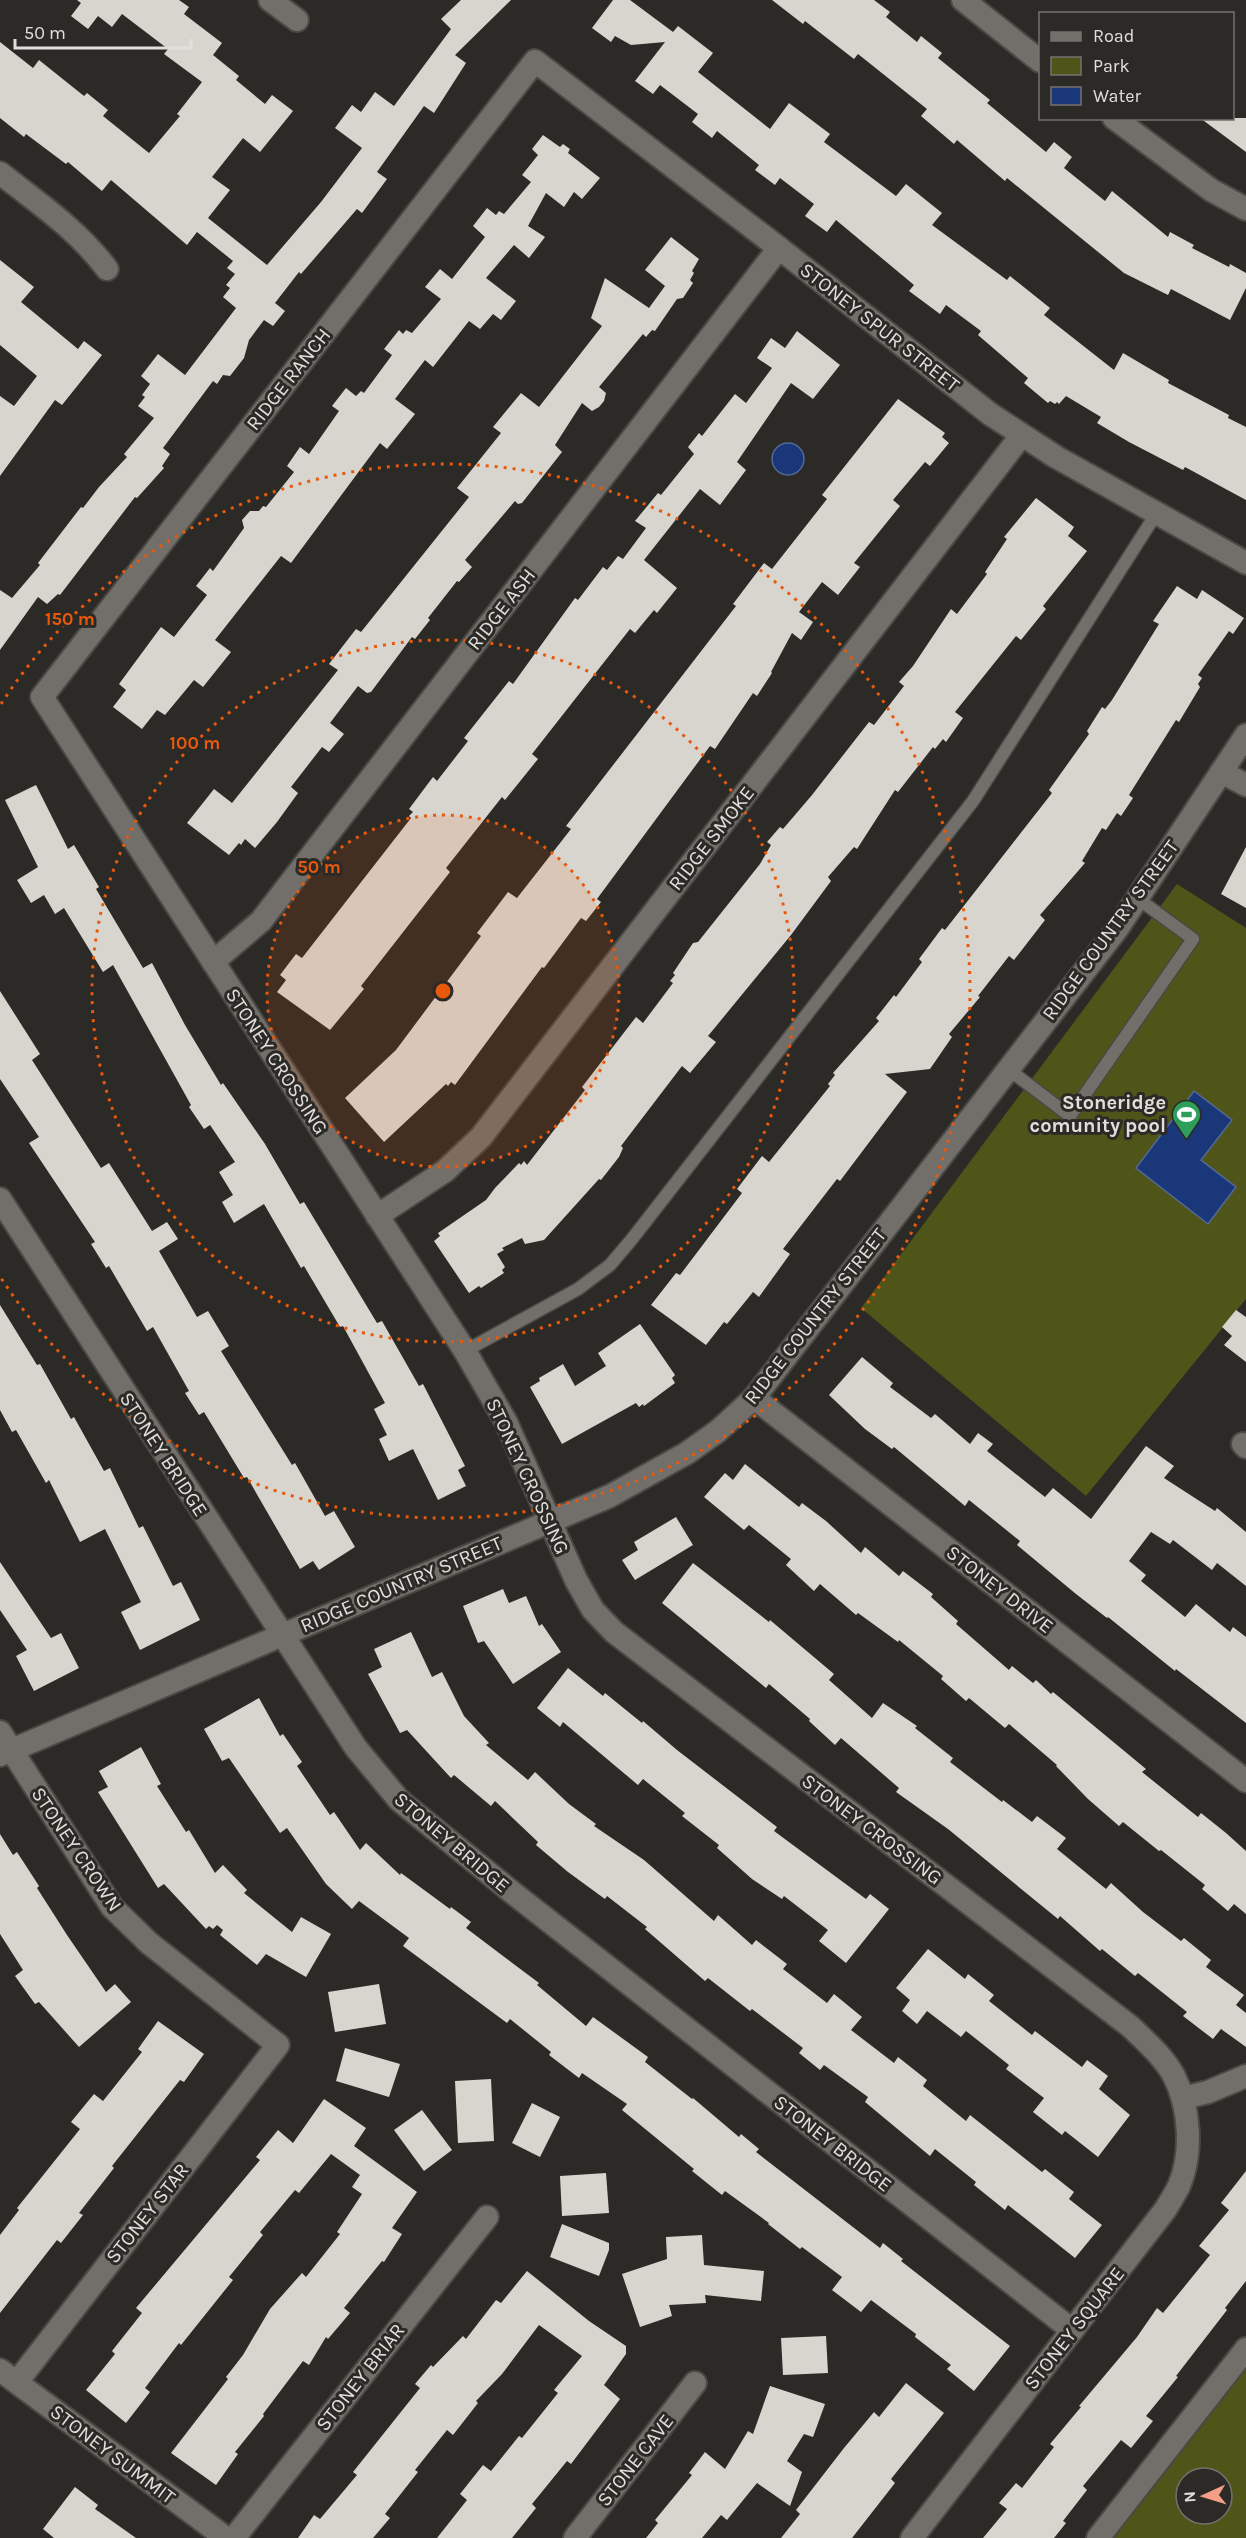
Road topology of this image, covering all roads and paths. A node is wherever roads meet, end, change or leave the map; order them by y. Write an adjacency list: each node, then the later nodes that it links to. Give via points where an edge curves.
1 (270, 0): 3 (street)
2 (963, 0): 4 (street)
3 (297, 20)
4 (1039, 59)
5 (535, 61): 9 (street, STONEY SPUR STREET); 14 (street, RIDGE RANCH)
6 (1117, 120): 8 (street, via 1211,190)
7 (0, 174): 10 (street, via 69,227)
8 (1246, 209)
9 (779, 248): 11 (street, STONEY SPUR STREET); 19 (street, RIDGE ASH, via 261,921)
10 (107, 269)
11 (1021, 436): 12 (street, STONEY SPUR STREET); 22 (street, RIDGE SMOKE, via 481,1137 445,1171)
12 (1156, 514): 13 (street, STONEY SPUR STREET); 23 (lane, via 972,801 632,1239 610,1265 578,1288)
13 (1246, 563)
14 (42, 697): 19 (street, STONEY CROSSING)
15 (1246, 735): 16 (street, RIDGE COUNTRY STREET)
16 (1221, 772): 17 (street); 18 (street, RIDGE COUNTRY STREET)
17 (1246, 785)
18 (1137, 898): 20 (street, RIDGE COUNTRY STREET); 20 (lane, via 1193,939 1070,1116)
19 (213, 962): 22 (street, STONEY CROSSING)
20 (1008, 1069): 24 (street, RIDGE COUNTRY STREET)
21 (0, 1199): 26 (street, STONEY BRIDGE)
22 (377, 1216): 23 (street, STONEY CROSSING)
23 (465, 1351): 25 (street, STONEY CROSSING, via 506,1422)
24 (754, 1398): 25 (street, RIDGE COUNTRY STREET, via 718,1431 646,1478); 28 (street, STONEY DRIVE)
25 (549, 1521): 26 (street, RIDGE COUNTRY STREET); 31 (street, STONEY CROSSING, via 593,1610 614,1632 1131,2027 1167,2066)
26 (282, 1636): 27 (street, RIDGE COUNTRY STREET); 33 (street, STONEY BRIDGE, via 356,1748 399,1800)
27 (4, 1746): 29 (street, STONEY CROWN, via 112,1907 149,1943)
28 (1246, 1781)
29 (278, 2045): 35 (street, STONEY STAR)
30 (1246, 2076): 31 (street)
31 (1183, 2098): 33 (street, STONEY SQUARE, via 1188,2134 1179,2185 1165,2210)
32 (487, 2217): 38 (street, STONEY BRIAR)
33 (1072, 2330): 40 (street, STONEY SQUARE)
34 (1246, 2349): 41 (street)
35 (8, 2376): 37 (street, STONEY SUMMIT)
36 (695, 2383): 39 (street, STONE CAVE)
37 (226, 2538)
38 (234, 2538)
39 (575, 2538)
40 (912, 2538)
41 (1098, 2538)

